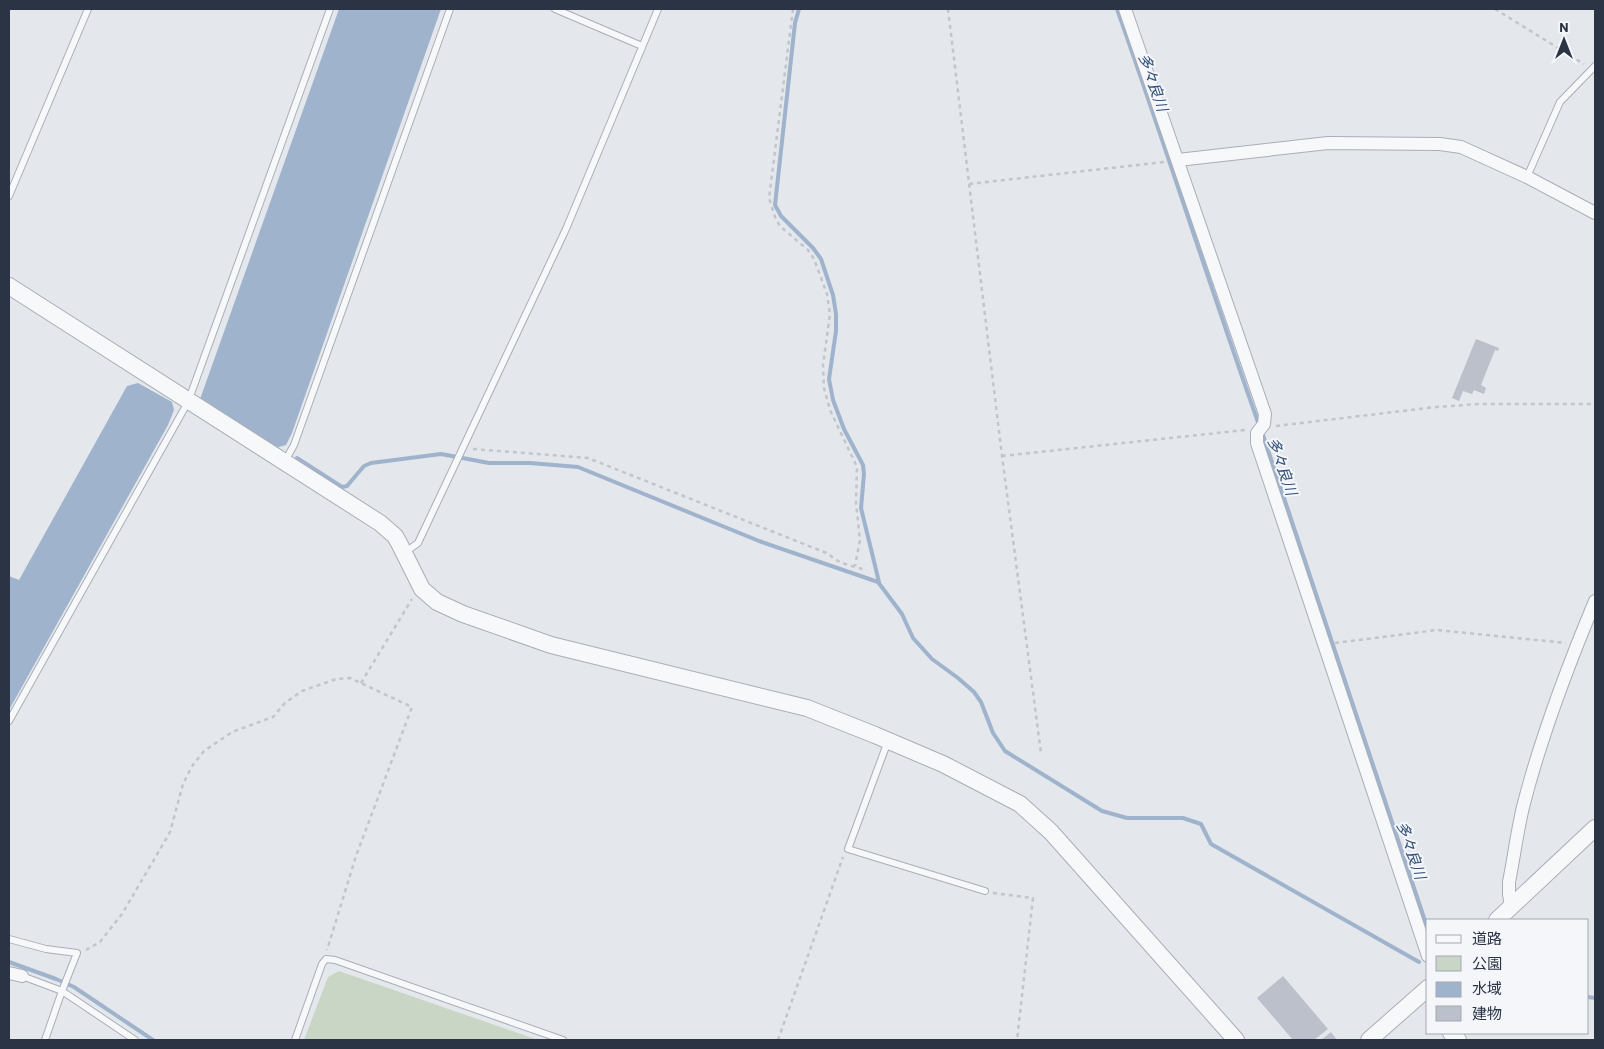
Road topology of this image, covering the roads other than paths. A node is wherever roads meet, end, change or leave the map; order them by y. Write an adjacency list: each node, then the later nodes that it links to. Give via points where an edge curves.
1 (88, 9): 11 (lane)
2 (330, 9): 14 (lane)
3 (450, 9): 15 (lane, via 294,445)
4 (555, 9): 7 (lane)
5 (658, 9): 7 (lane)
6 (1125, 9): 9 (street)
7 (642, 46): 16 (lane, via 566,229 458,460 418,543)
8 (1594, 69): 10 (lane, via 1560,102)
9 (1178, 160): 10 (street, via 1328,143 1440,144 1461,147); 25 (street, via 1265,414 1257,443)
10 (1526, 177): 12 (street)
11 (9, 196)
12 (1595, 213)
13 (9, 286): 14 (street)
14 (188, 402): 15 (street); 18 (lane)
15 (284, 462): 16 (street, via 380,523 395,536)
16 (404, 553): 19 (street, via 422,589 437,602 463,614 551,645 807,708)
17 (1595, 601): 22 (street, via 1544,734 1523,808 1509,882)
18 (9, 721)
19 (888, 741): 21 (lane, via 848,849); 34 (street, via 943,764 1014,800 1031,813)
20 (1595, 828): 22 (street)
21 (985, 891)
22 (1511, 907): 23 (street)
23 (1498, 919)
24 (9, 939): 28 (lane, via 77,953)
25 (1426, 950)
26 (9, 973): 27 (street)
27 (22, 976): 28 (lane)
28 (62, 992): 30 (lane); 31 (lane)
29 (1425, 996): 35 (street)
30 (45, 1040)
31 (135, 1040)
32 (295, 1040): 33 (lane, via 326,959)
33 (563, 1040)
34 (1236, 1040)
35 (1369, 1040)

